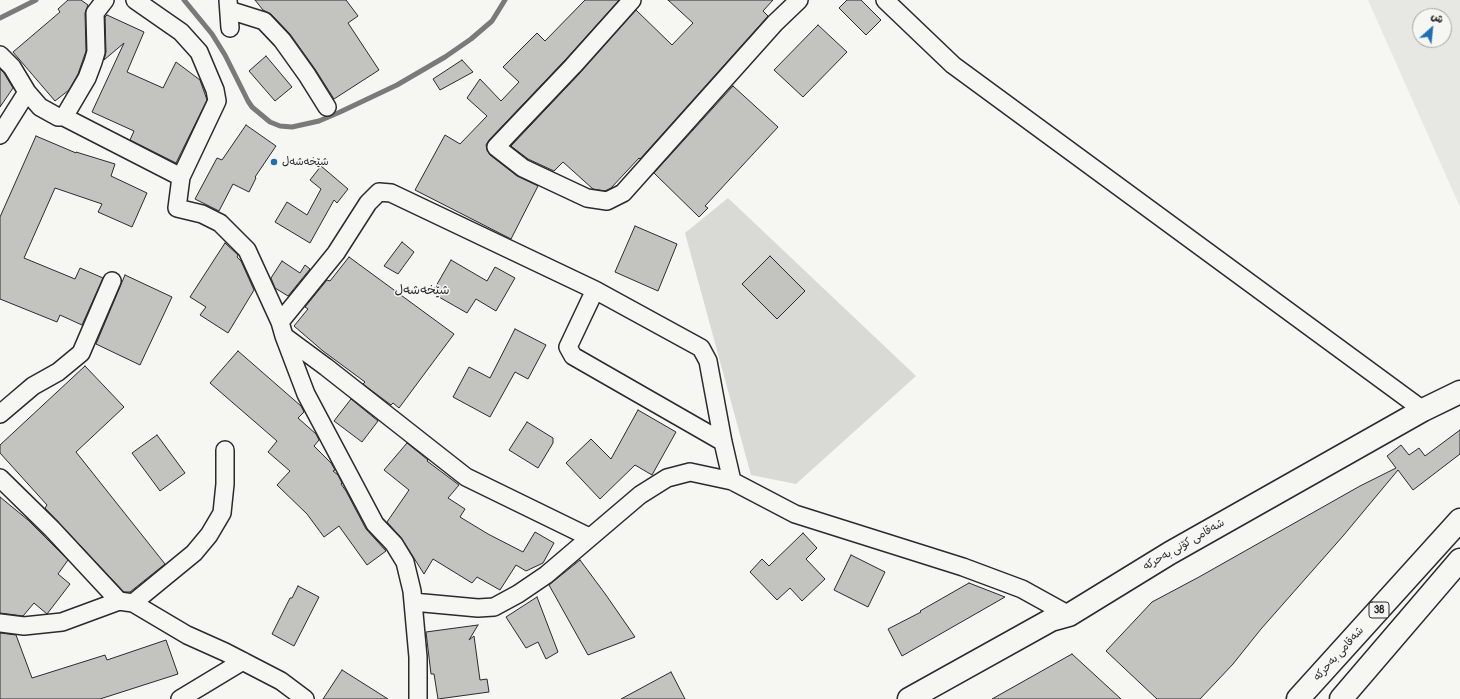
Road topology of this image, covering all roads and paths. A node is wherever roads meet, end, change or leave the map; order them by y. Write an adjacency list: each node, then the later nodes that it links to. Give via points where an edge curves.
1 (105, 0): 11 (street, via 95,13 96,52 93,62 87,78)
2 (135, 0): 13 (street, via 181,32 199,52 215,90 217,101)
3 (632, 0): 4 (street, via 496,147 523,168 587,198 607,201 623,192 775,23)
4 (799, 0)
5 (885, 0): 18 (street, via 953,65)
6 (228, 5): 7 (street); 10 (street, via 264,21 282,40)
7 (230, 28)
8 (0, 55): 9 (street, via 12,67)
9 (27, 92): 11 (street, via 40,107 58,117); 12 (street)
10 (327, 106)
11 (64, 117): 13 (street)
12 (0, 135)
13 (181, 177): 16 (street, via 177,208 202,214 220,223 247,250)
14 (112, 281): 19 (street, via 81,354 58,372 33,386)
15 (595, 290): 16 (street, via 391,192 379,192 368,203); 20 (street, via 701,348 708,361); 20 (street, via 568,347 573,356)
16 (282, 329): 25 (street, via 326,367 466,477); 28 (street, via 306,394 356,490 375,524 394,544 405,562)
17 (1460, 392): 18 (street, شەقامی کۆنی بەحرکە)
18 (1423, 410): 29 (street, شەقامی کۆنی بەحرکە, via 1170,553)
19 (0, 414)
20 (723, 442): 23 (street)
21 (225, 450): 27 (street, via 222,513 209,535 194,553)
22 (0, 478): 27 (street)
23 (732, 481): 25 (street, via 690,472 667,478 640,495); 29 (street, via 795,514 963,567 1022,589)
24 (1460, 520): 36 (street, شەقامی بەحرکە / 38)
25 (589, 537): 28 (street, via 546,575 494,606 478,608)
26 (1460, 560): 37 (street, 38)
27 (126, 602): 30 (street, via 62,622 24,626); 31 (street)
28 (413, 602): 34 (street, via 418,658)
29 (1069, 615): 35 (street, شەقامی کۆنی بەحرکە, via 1051,620)
30 (0, 623)
31 (243, 661): 32 (street); 33 (street, via 281,681)
32 (180, 699)
33 (305, 699)
34 (418, 699)
35 (909, 699)
36 (1298, 699)
37 (1341, 699)

